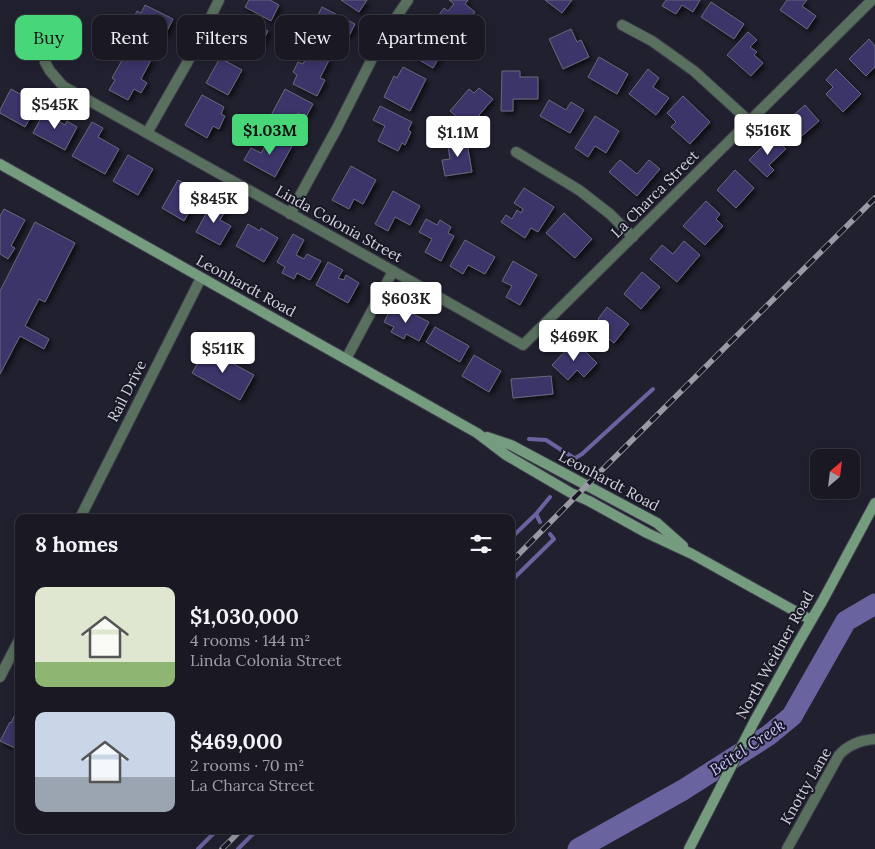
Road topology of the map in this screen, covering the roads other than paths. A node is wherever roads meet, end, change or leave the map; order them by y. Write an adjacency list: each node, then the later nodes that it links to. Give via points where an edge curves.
1 (219, 0): 7 (street, via 196,49)
2 (408, 0): 10 (street, via 384,35)
3 (866, 2): 6 (street, La Charca Street)
4 (622, 25): 6 (street, via 652,41 694,71)
5 (45, 62): 7 (street, Linda Colonia Street, via 63,86)
6 (750, 121): 11 (street, La Charca Street)
7 (147, 133): 10 (street, Linda Colonia Street)
8 (516, 152): 11 (street, via 579,190)
9 (0, 164): 13 (street, Leonhardt Road)
10 (290, 214): 12 (street, Linda Colonia Street)
11 (633, 237): 14 (street, La Charca Street)
12 (393, 271): 14 (street, Linda Colonia Street); 15 (street)
13 (201, 278): 15 (street, Leonhardt Road); 17 (street, Rail Drive)
14 (523, 345)
15 (346, 359): 18 (street, Leonhardt Road, via 477,433 506,455 572,493)
16 (875, 503): 18 (street, North Weidner Road)
17 (82, 514)
18 (812, 620): 22 (street, North Weidner Road, via 754,722)
19 (15, 648): 20 (street)
20 (0, 677)
21 (875, 739): 23 (street, Knotty Lane, via 856,743 842,751)
22 (689, 849)
23 (787, 849)

